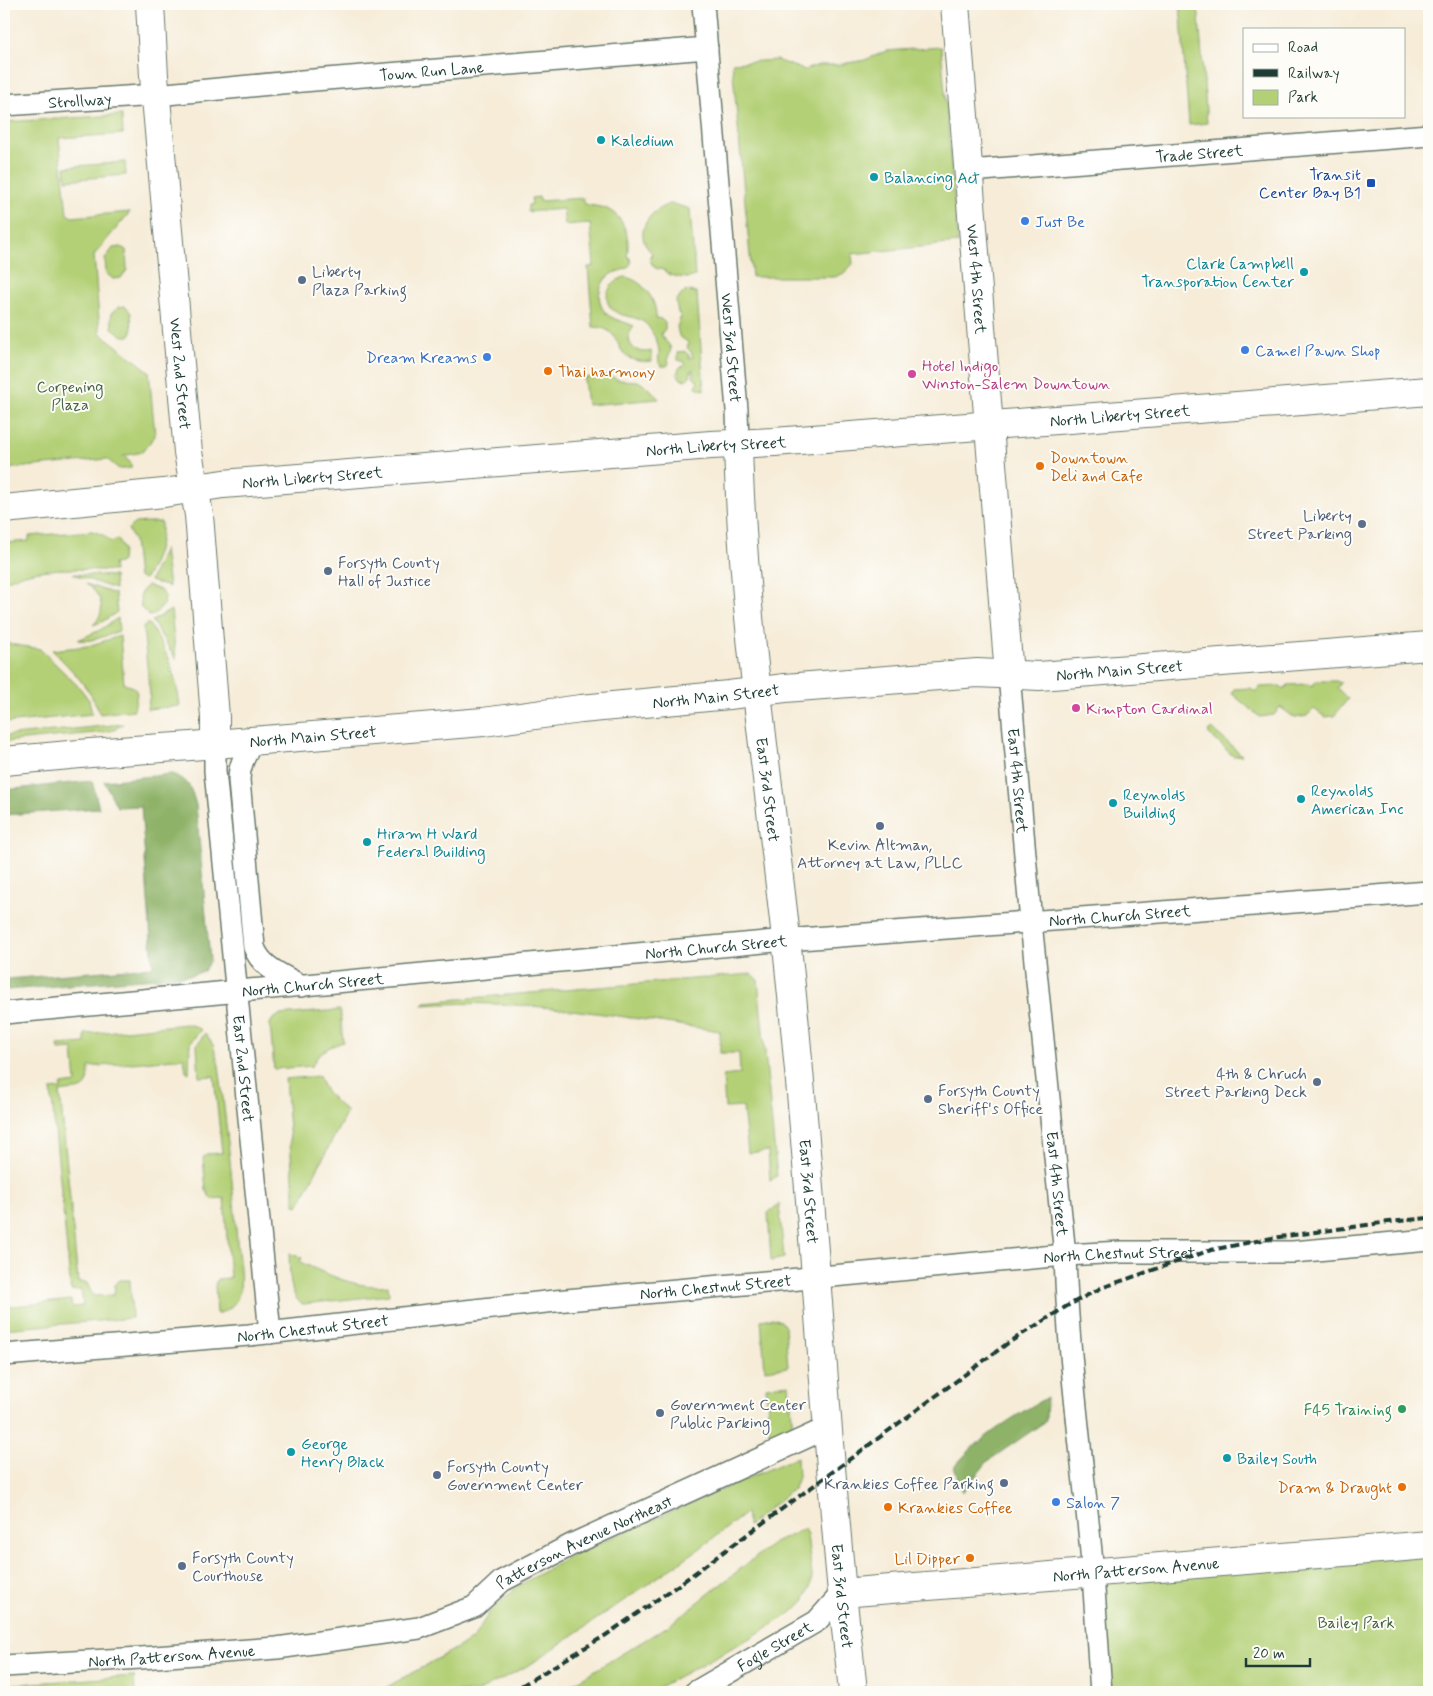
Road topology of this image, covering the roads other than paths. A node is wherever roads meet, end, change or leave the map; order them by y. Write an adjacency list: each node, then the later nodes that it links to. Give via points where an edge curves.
1 (150, 4): 5 (main road, West 2nd Street)
2 (703, 4): 4 (street, West 3rd Street)
3 (955, 4): 8 (main road, West 4th Street)
4 (707, 48): 5 (street, Town Run Lane); 11 (street, West 3rd Street)
5 (156, 95): 6 (street, Strollway); 12 (main road, West 2nd Street, via 188,452)
6 (4, 105)
7 (1429, 135): 8 (street, Trade Street)
8 (970, 170): 10 (main road, West 4th Street)
9 (1429, 391): 10 (main road, North Liberty Street)
10 (988, 425): 11 (main road, North Liberty Street); 15 (main road, West 4th Street)
11 (738, 443): 12 (main road, North Liberty Street); 16 (main road, West 3rd Street, via 741,521)
12 (194, 488): 13 (main road, North Liberty Street); 18 (main road, West 2nd Street, via 199,515)
13 (4, 509)
14 (1429, 646): 15 (main road, North Main Street, via 1039,676)
15 (1009, 675): 16 (main road, North Main Street, via 977,673); 21 (street, East 4th Street)
16 (756, 691): 17 (main road, North Main Street, via 483,722); 22 (main road, East 3rd Street)
17 (253, 741): 18 (main road, North Main Street); 23 (street, via 240,767 238,780 254,948 261,961)
18 (215, 744): 19 (main road, North Main Street); 24 (street, East 2nd Street)
19 (4, 761)
20 (1429, 892): 21 (street, North Church Street)
21 (1032, 922): 22 (street, North Church Street); 27 (street, East 4th Street)
22 (786, 940): 23 (street, North Church Street); 28 (main road, East 3rd Street)
23 (302, 986): 24 (street, North Church Street)
24 (236, 992): 25 (street, North Church Street); 29 (street, East 2nd Street)
25 (4, 1013)
26 (1429, 1240): 27 (street, North Chestnut Street, via 1293,1252)
27 (1065, 1255): 28 (street, North Chestnut Street); 33 (street, East 4th Street, via 1072,1375)
28 (817, 1278): 29 (street, North Chestnut Street, via 555,1301); 31 (main road, East 3rd Street)
29 (270, 1333): 30 (street, North Chestnut Street)
30 (4, 1355)
31 (829, 1427): 34 (main road, East 3rd Street); 35 (street, Patterson Avenue Northeast, via 573,1544 502,1581 474,1607 419,1628)
32 (1429, 1545): 33 (main road, North Patterson Avenue)
33 (1093, 1573): 34 (main road, North Patterson Avenue); 39 (street, East 4th Street)
34 (842, 1593): 37 (street, Fogle Street, via 817,1621); 38 (main road, East 3rd Street)
35 (337, 1639): 36 (street, North Patterson Avenue, via 277,1648)
36 (4, 1666)
37 (698, 1691)
38 (853, 1692)
39 (1101, 1692)

